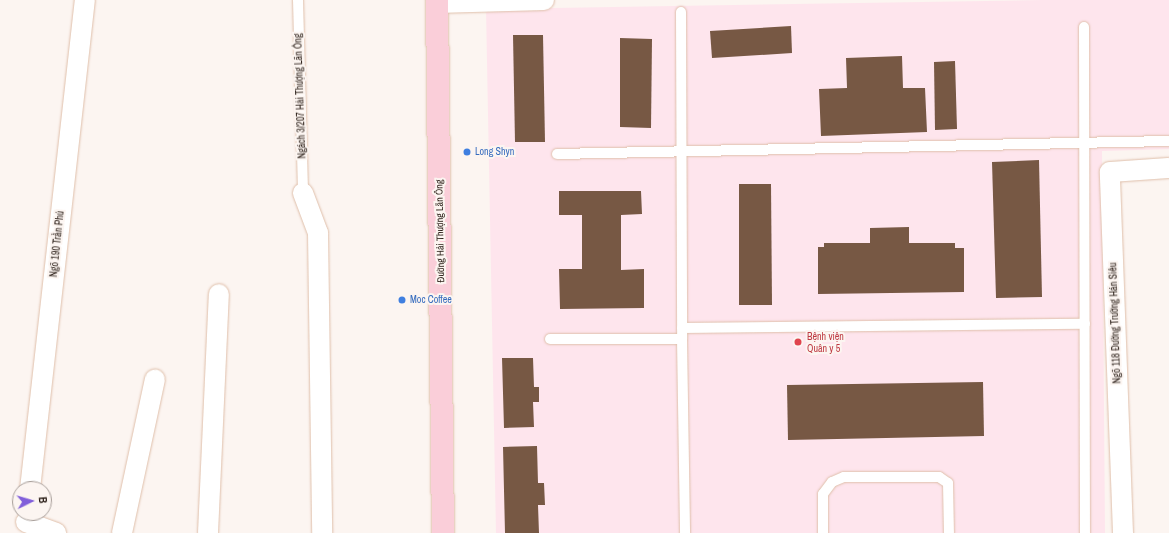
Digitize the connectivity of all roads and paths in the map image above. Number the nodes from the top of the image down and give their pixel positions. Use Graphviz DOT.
graph roads {
  1 [pos="85,0"];
  2 [pos="298,0"];
  3 [pos="544,0"];
  4 [pos="437,2"];
  5 [pos="681,12"];
  6 [pos="1084,27"];
  7 [pos="1169,141"];
  8 [pos="1084,142"];
  9 [pos="683,150"];
  10 [pos="557,154"];
  11 [pos="1169,168"];
  12 [pos="303,193"];
  13 [pos="219,294"];
  14 [pos="1085,324"];
  15 [pos="682,328"];
  16 [pos="550,339"];
  17 [pos="682,339"];
  18 [pos="155,379"];
  19 [pos="31,481"];
  20 [pos="25,523"];
  21 [pos="56,533"];
  22 [pos="122,533"];
  23 [pos="208,533"];
  24 [pos="322,533"];
  25 [pos="443,533"];
  26 [pos="685,533"];
  27 [pos="823,533"];
  28 [pos="949,533"];
  29 [pos="1085,533"];
  30 [pos="1123,533"];
  1 -- 19 [label="street, Ngõ 190 Trần Phú"];
  2 -- 12 [label="lane, Ngách 3/207 Hải Thượng Lãn Ông"];
  3 -- 4 [label="street"];
  4 -- 25 [label="street, Đường Hải Thượng Lãn Ông"];
  5 -- 9 [label="lane"];
  6 -- 8 [label="lane"];
  7 -- 8 [label="lane"];
  8 -- 9 [label="lane"];
  8 -- 14 [label="lane"];
  9 -- 10 [label="lane"];
  9 -- 15 [label="lane"];
  11 -- 30 [label="street, Ngõ 118 Đường Trường Hán Siêu"];
  12 -- 24 [label="street"];
  13 -- 23 [label="street"];
  14 -- 15 [label="lane"];
  14 -- 29 [label="lane"];
  15 -- 17 [label="lane"];
  16 -- 17 [label="lane"];
  17 -- 26 [label="lane"];
  18 -- 22 [label="street"];
  20 -- 21 [label="street"];
  27 -- 28 [label="lane"];
}
